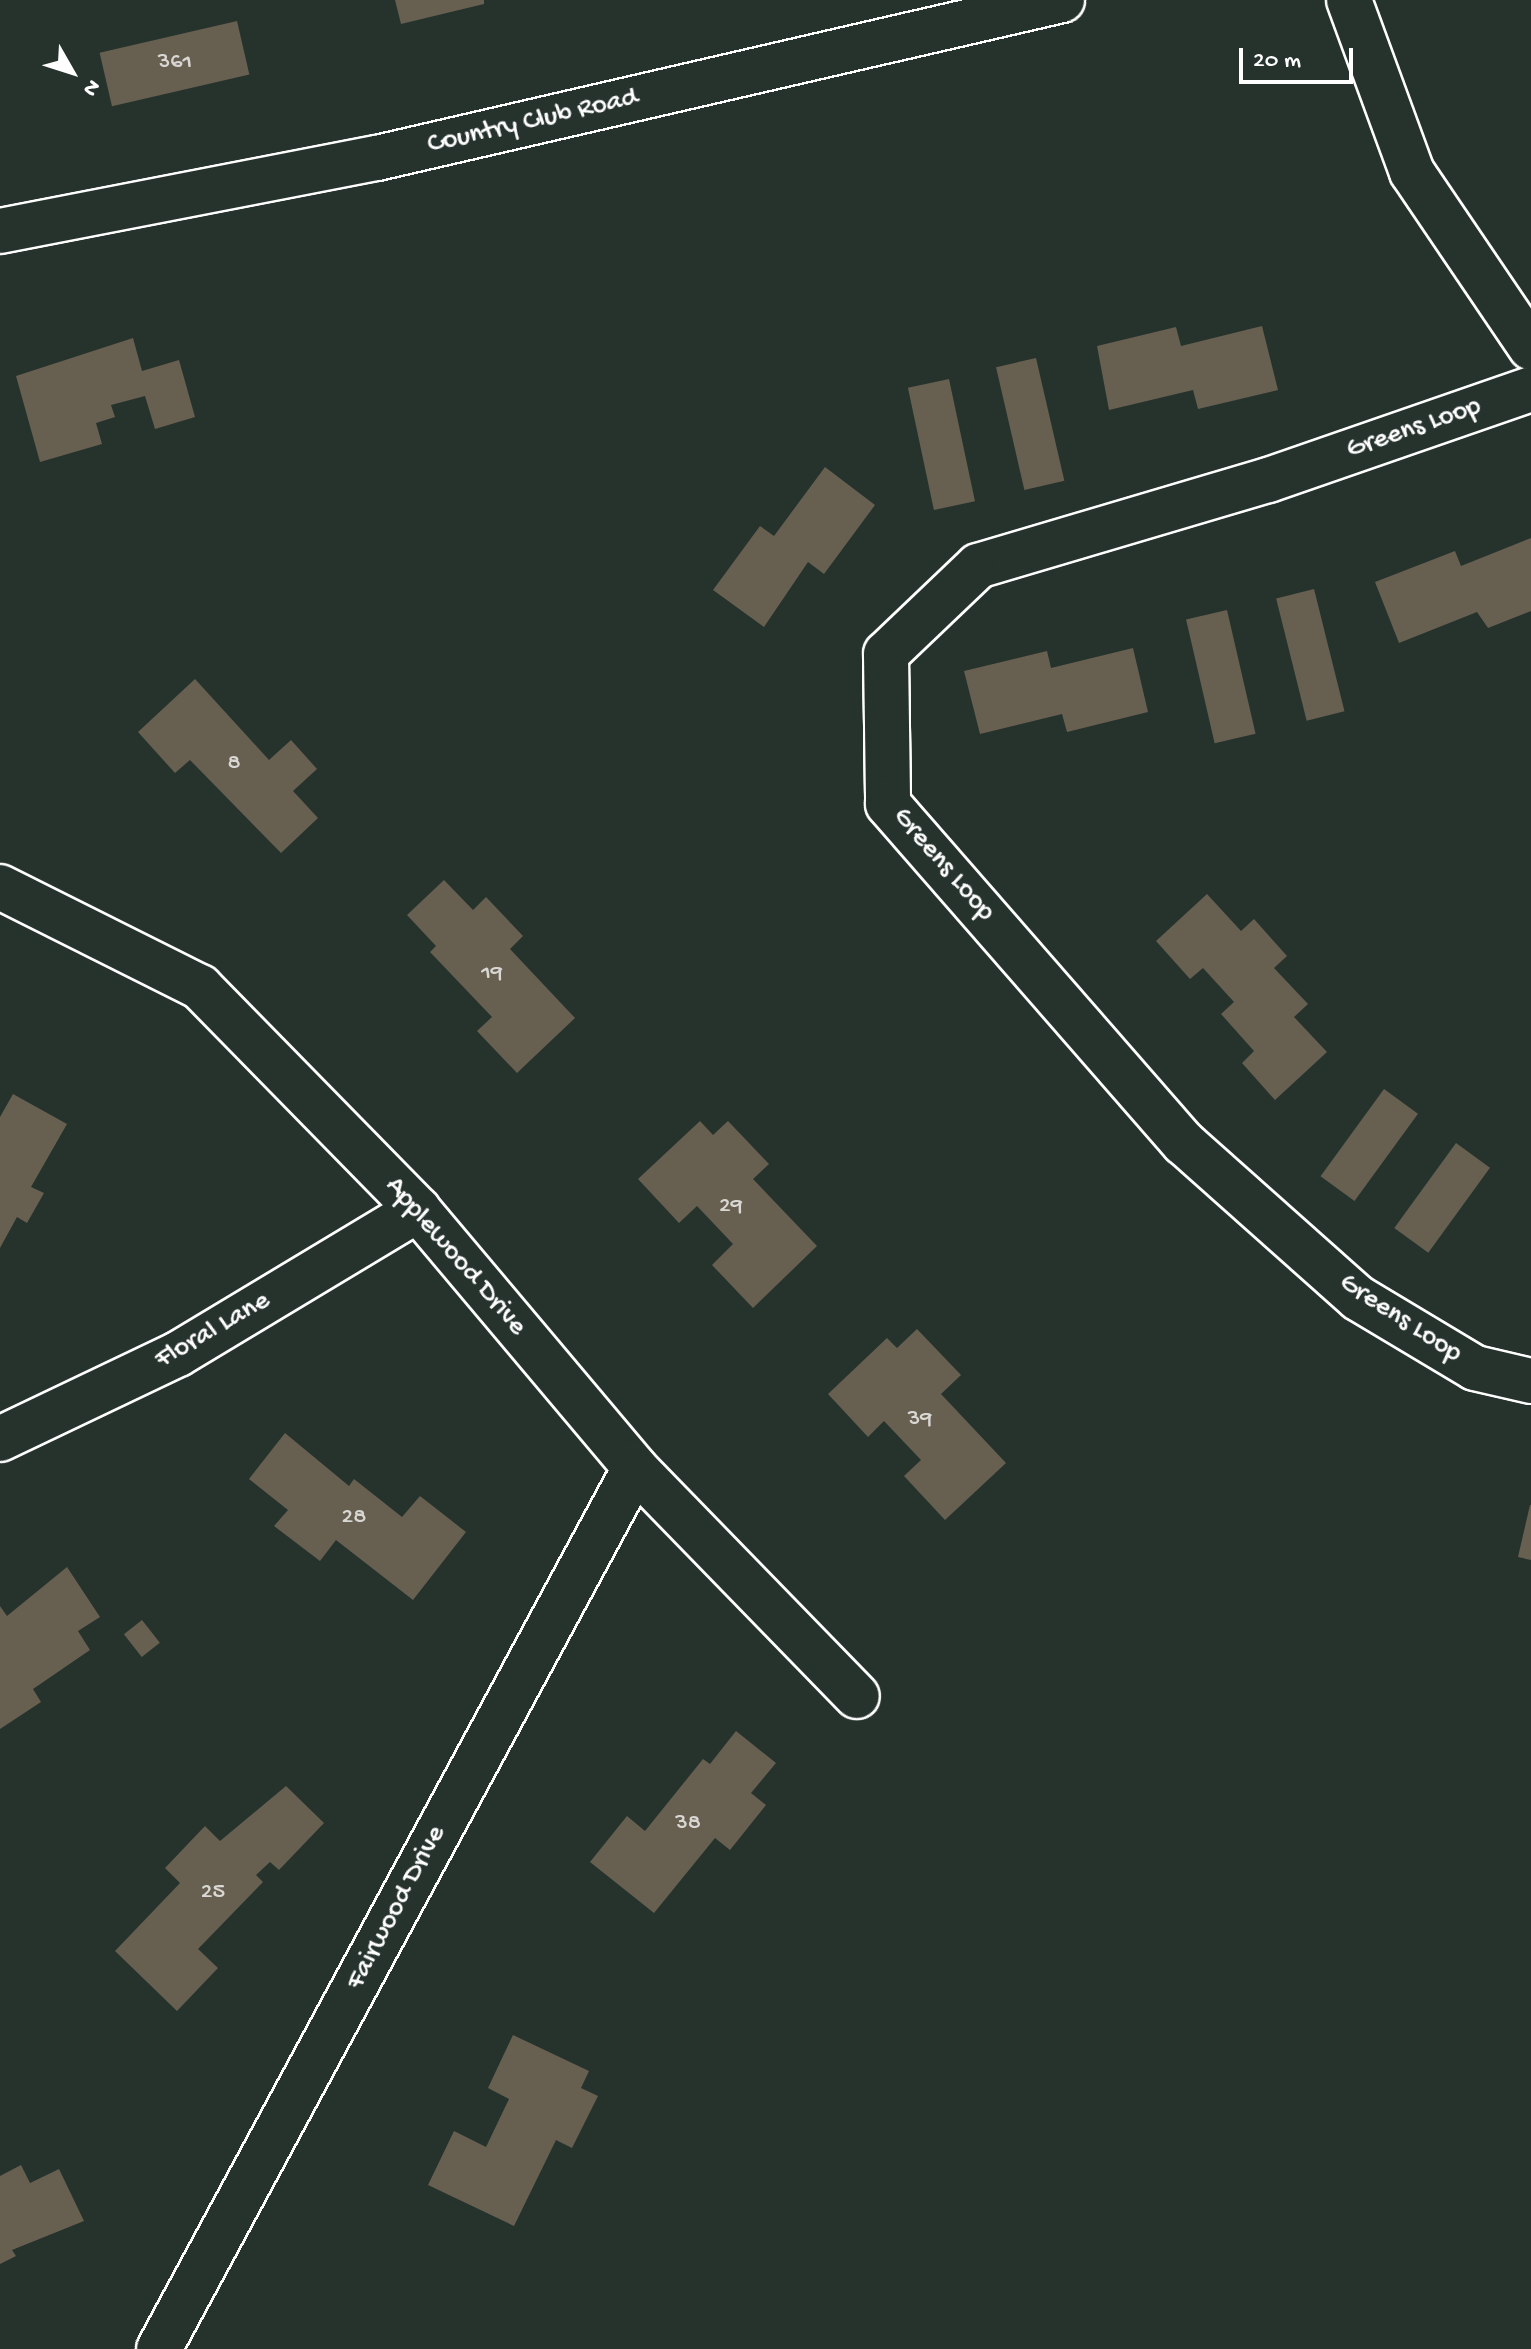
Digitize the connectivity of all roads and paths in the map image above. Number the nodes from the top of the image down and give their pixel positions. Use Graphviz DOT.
graph roads {
  1 [pos="1062,0"];
  2 [pos="1349,0"];
  3 [pos="0,231"];
  4 [pos="1531,348"];
  5 [pos="1531,389"];
  6 [pos="0,887"];
  7 [pos="418,1210"];
  8 [pos="1531,1381"];
  9 [pos="0,1439"];
  10 [pos="635,1468"];
  11 [pos="857,1696"];
  12 [pos="159,2349"];
  1 -- 3 [label="street, Country Club Road"];
  2 -- 4 [label="street"];
  5 -- 8 [label="street, Greens Loop"];
  6 -- 7 [label="street, Applewood Drive"];
  7 -- 9 [label="street, Floral Lane"];
  7 -- 10 [label="street, Applewood Drive"];
  10 -- 11 [label="street, Applewood Drive"];
  10 -- 12 [label="street, Fairwood Drive"];
}
